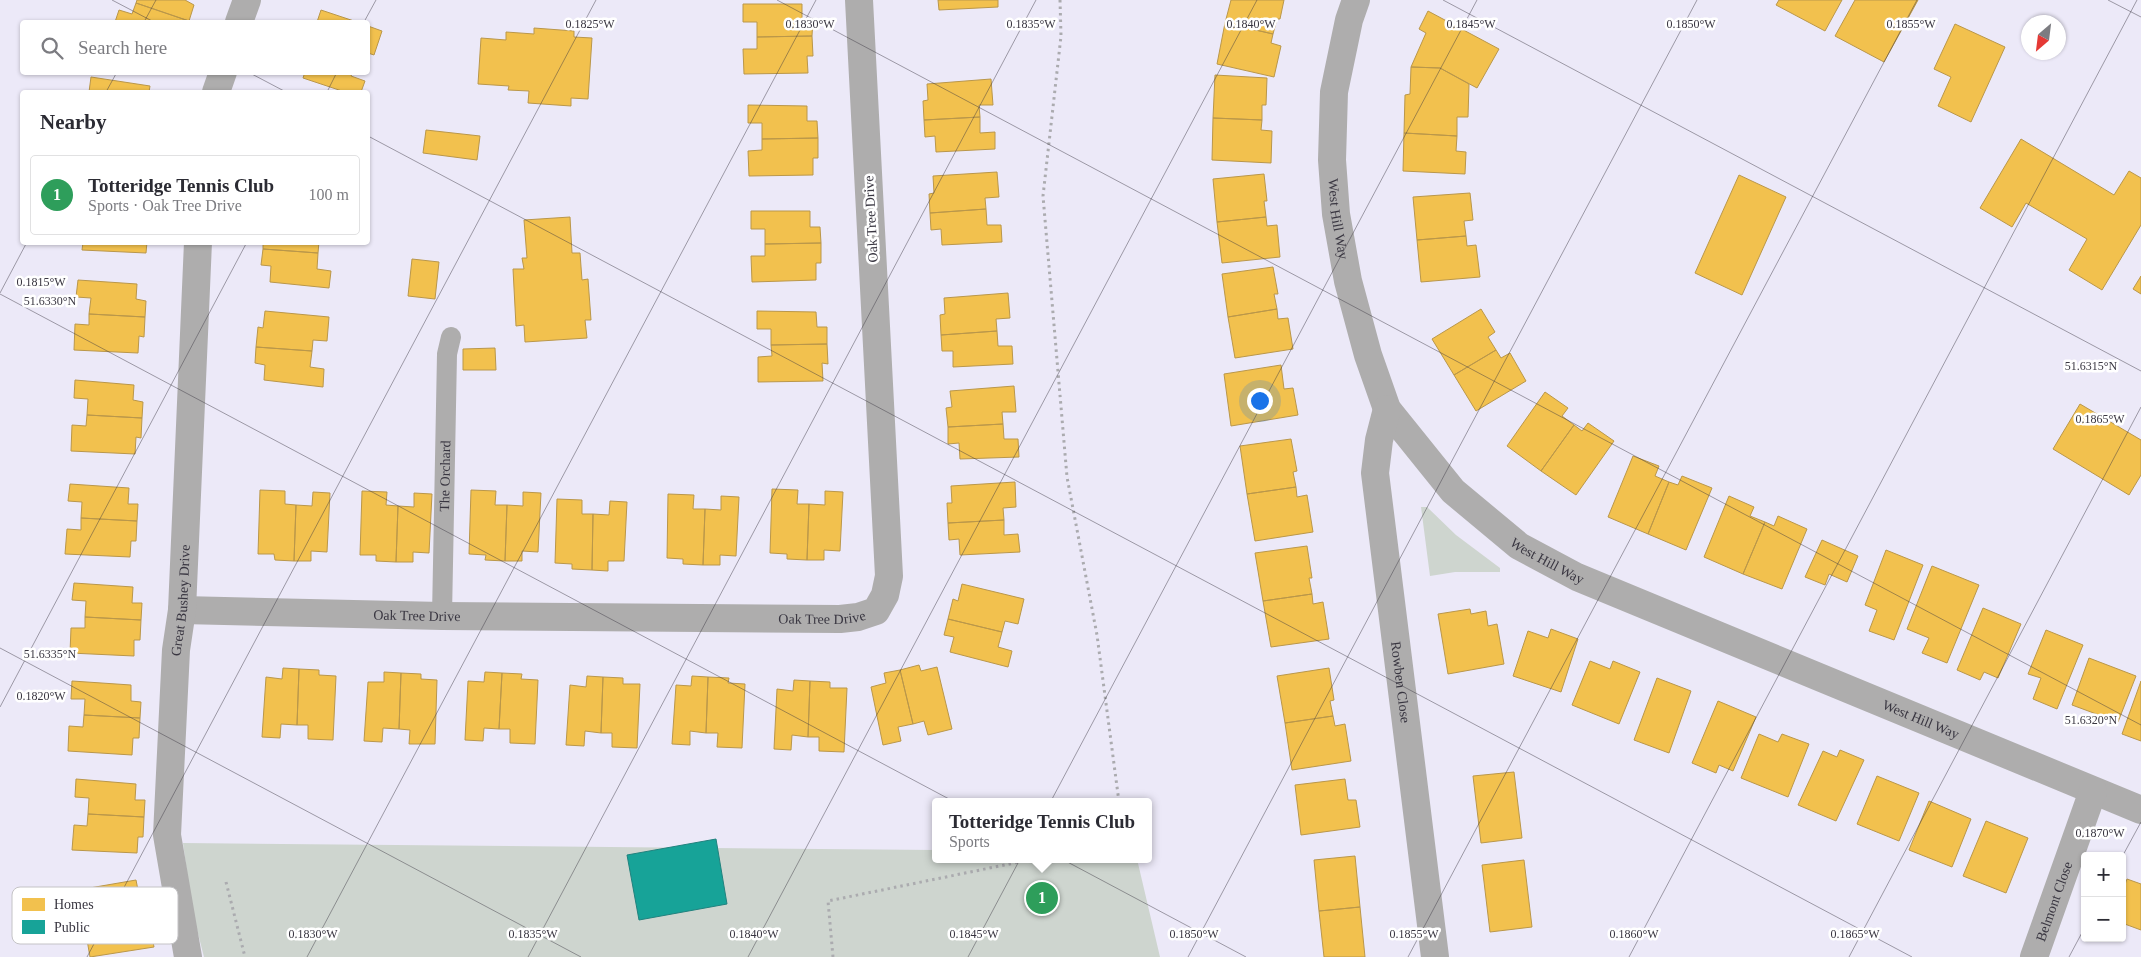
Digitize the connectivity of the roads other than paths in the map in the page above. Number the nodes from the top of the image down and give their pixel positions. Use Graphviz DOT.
graph roads {
  1 [pos="247,0"];
  2 [pos="859,0"];
  3 [pos="1356,0"];
  4 [pos="240,20"];
  5 [pos="222,75"];
  6 [pos="217,90"];
  7 [pos="198,245"];
  8 [pos="451,337"];
  9 [pos="1387,409"];
  10 [pos="182,610"];
  11 [pos="442,616"];
  12 [pos="2093,791"];
  13 [pos="2141,810"];
  14 [pos="176,887"];
  15 [pos="178,899"];
  16 [pos="188,957"];
  17 [pos="1435,957"];
  18 [pos="2034,957"];
  1 -- 4 [label="street"];
  2 -- 11 [label="street, Oak Tree Drive"];
  3 -- 9 [label="street, West Hill Way"];
  5 -- 6 [label="street"];
  7 -- 10 [label="street, Great Bushey Drive"];
  8 -- 11 [label="lane, The Orchard"];
  9 -- 12 [label="street, West Hill Way"];
  9 -- 17 [label="street, Rowben Close"];
  10 -- 11 [label="street, Oak Tree Drive"];
  10 -- 14 [label="street, Great Bushey Drive"];
  12 -- 13 [label="street, West Hill Way"];
  12 -- 18 [label="street, Belmont Close"];
  15 -- 16 [label="street, Great Bushey Drive"];
}
